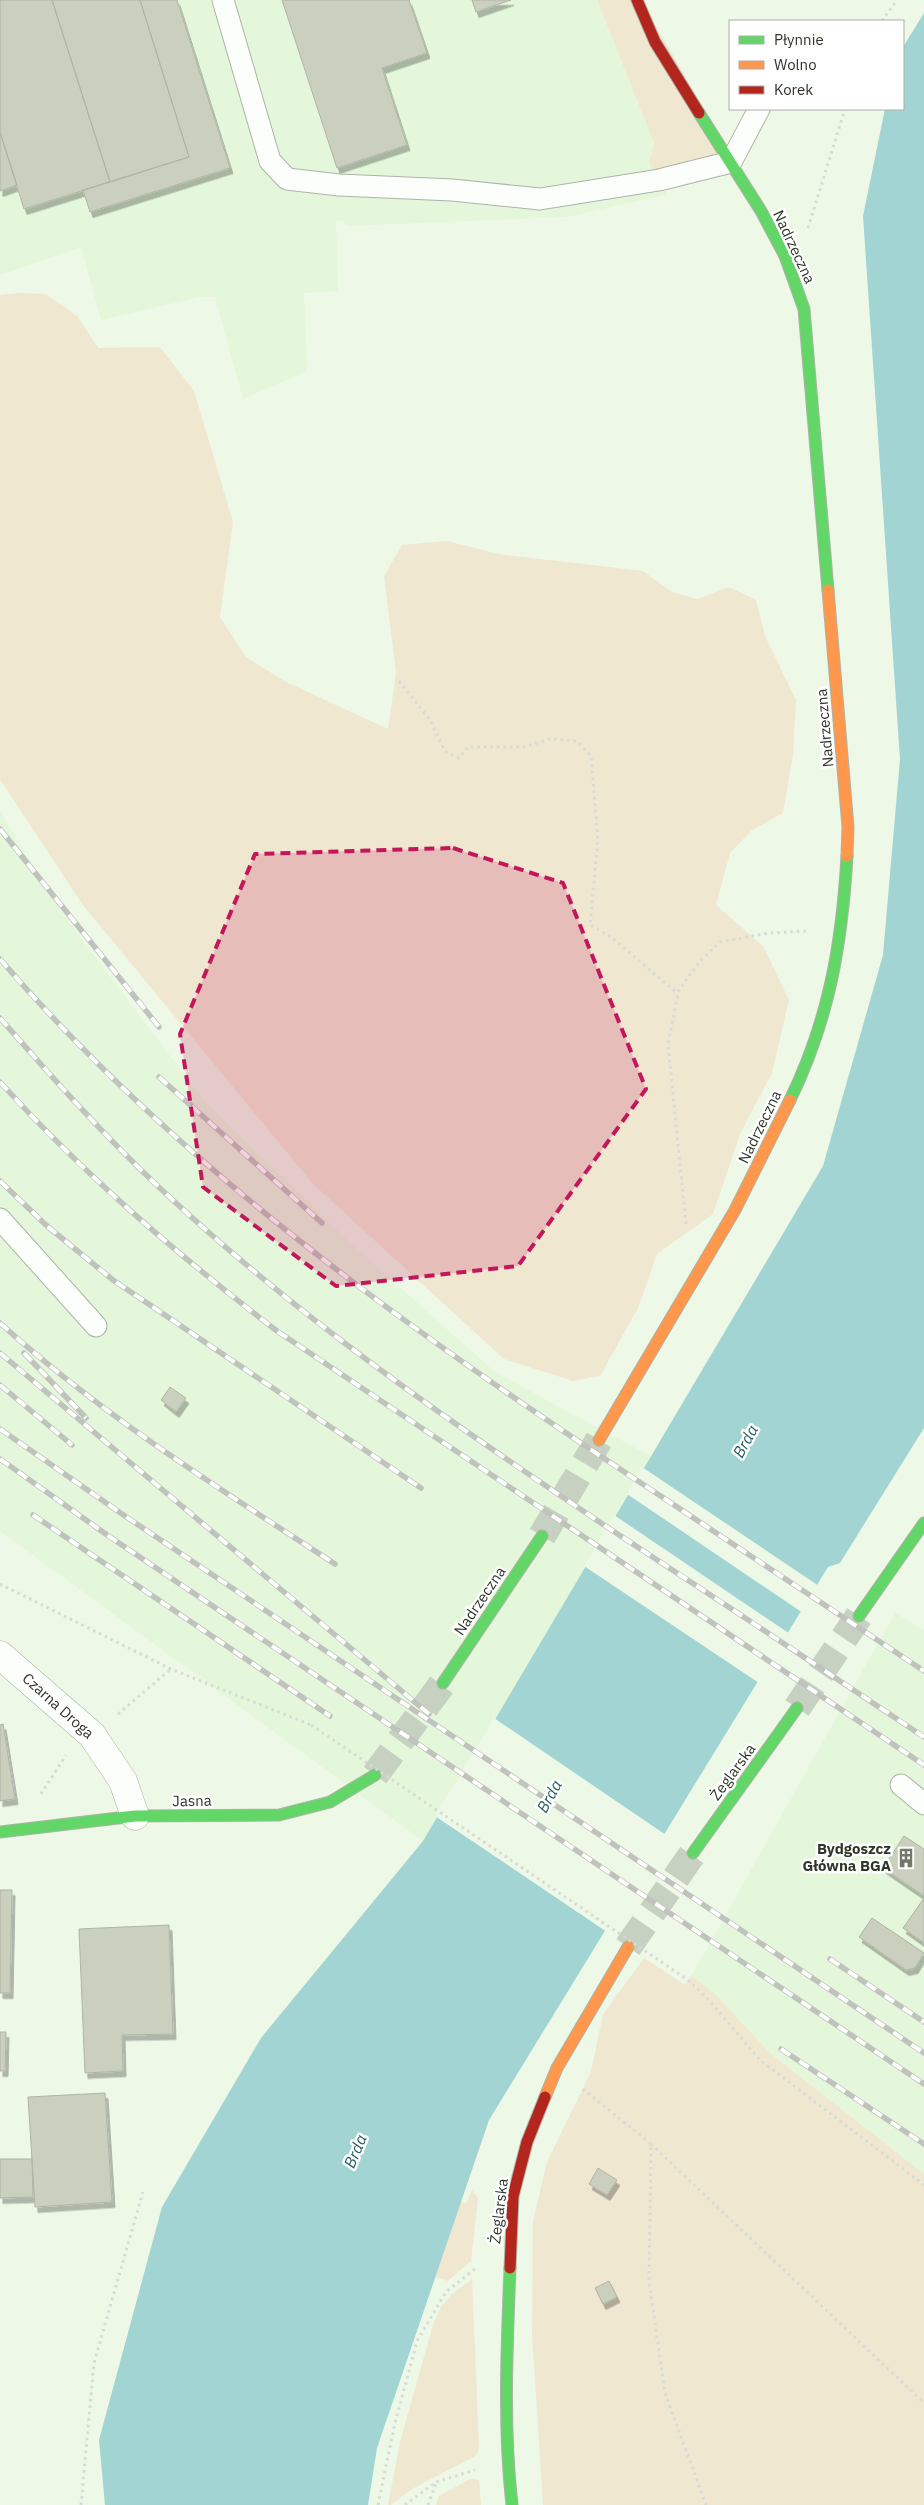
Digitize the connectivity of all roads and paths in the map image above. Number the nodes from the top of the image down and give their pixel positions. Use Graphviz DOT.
graph roads {
  1 [pos="223,0"];
  2 [pos="637,0"];
  3 [pos="897,0"];
  4 [pos="883,20"];
  5 [pos="758,110"];
  6 [pos="845,110"];
  7 [pos="731,162"];
  8 [pos="793,276"];
  9 [pos="399,681"];
  10 [pos="841,929"];
  11 [pos="678,994"];
  12 [pos="0,1219"];
  13 [pos="692,1282"];
  14 [pos="96,1326"];
  15 [pos="599,1440"];
  16 [pos="924,1522"];
  17 [pos="542,1536"];
  18 [pos="0,1584"];
  19 [pos="858,1616"];
  20 [pos="0,1655"];
  21 [pos="171,1669"];
  22 [pos="443,1683"];
  23 [pos="797,1708"];
  24 [pos="81,1742"];
  25 [pos="375,1775"];
  26 [pos="901,1785"];
  27 [pos="35,1802"];
  28 [pos="924,1804"];
  29 [pos="135,1816"];
  30 [pos="0,1832"];
  31 [pos="693,1853"];
  32 [pos="628,1947"];
  33 [pos="557,2068"];
  34 [pos="651,2144"];
  35 [pos="924,2185"];
  36 [pos="143,2192"];
  37 [pos="471,2272"];
  38 [pos="924,2404"];
  39 [pos="507,2460"];
  40 [pos="436,2482"];
  41 [pos="81,2505"];
  42 [pos="378,2505"];
  43 [pos="405,2505"];
  44 [pos="428,2505"];
  45 [pos="512,2505"];
  46 [pos="706,2505"];
  1 -- 7 [label="lane"];
  2 -- 7 [label="street, Nadrzeczna"];
  3 -- 4 [label="path"];
  5 -- 7 [label="lane"];
  6 -- 8 [label="path"];
  7 -- 8 [label="street, Nadrzeczna"];
  8 -- 10 [label="street, Nadrzeczna"];
  9 -- 11 [label="path"];
  10 -- 11 [label="path"];
  10 -- 13 [label="street, Nadrzeczna"];
  11 -- 13 [label="path"];
  12 -- 14 [label="lane"];
  13 -- 15 [label="street, Nadrzeczna"];
  16 -- 19 [label="street"];
  17 -- 22 [label="street, Nadrzeczna"];
  18 -- 21 [label="path"];
  20 -- 24 [label="street, Czarna Droga"];
  21 -- 24 [label="path"];
  21 -- 35 [label="path, bridge"];
  23 -- 31 [label="street, Żeglarska"];
  24 -- 27 [label="path"];
  24 -- 29 [label="street, Czarna Droga"];
  25 -- 29 [label="street, Jasna"];
  26 -- 28 [label="lane"];
  29 -- 30 [label="street, Jasna"];
  32 -- 33 [label="street, Żeglarska"];
  33 -- 34 [label="path"];
  33 -- 39 [label="street, Żeglarska"];
  34 -- 38 [label="path"];
  34 -- 46 [label="path"];
  36 -- 41 [label="path"];
  37 -- 42 [label="path"];
  39 -- 40 [label="path"];
  39 -- 45 [label="street, Żeglarska"];
  40 -- 43 [label="path"];
  40 -- 44 [label="path"];
}
